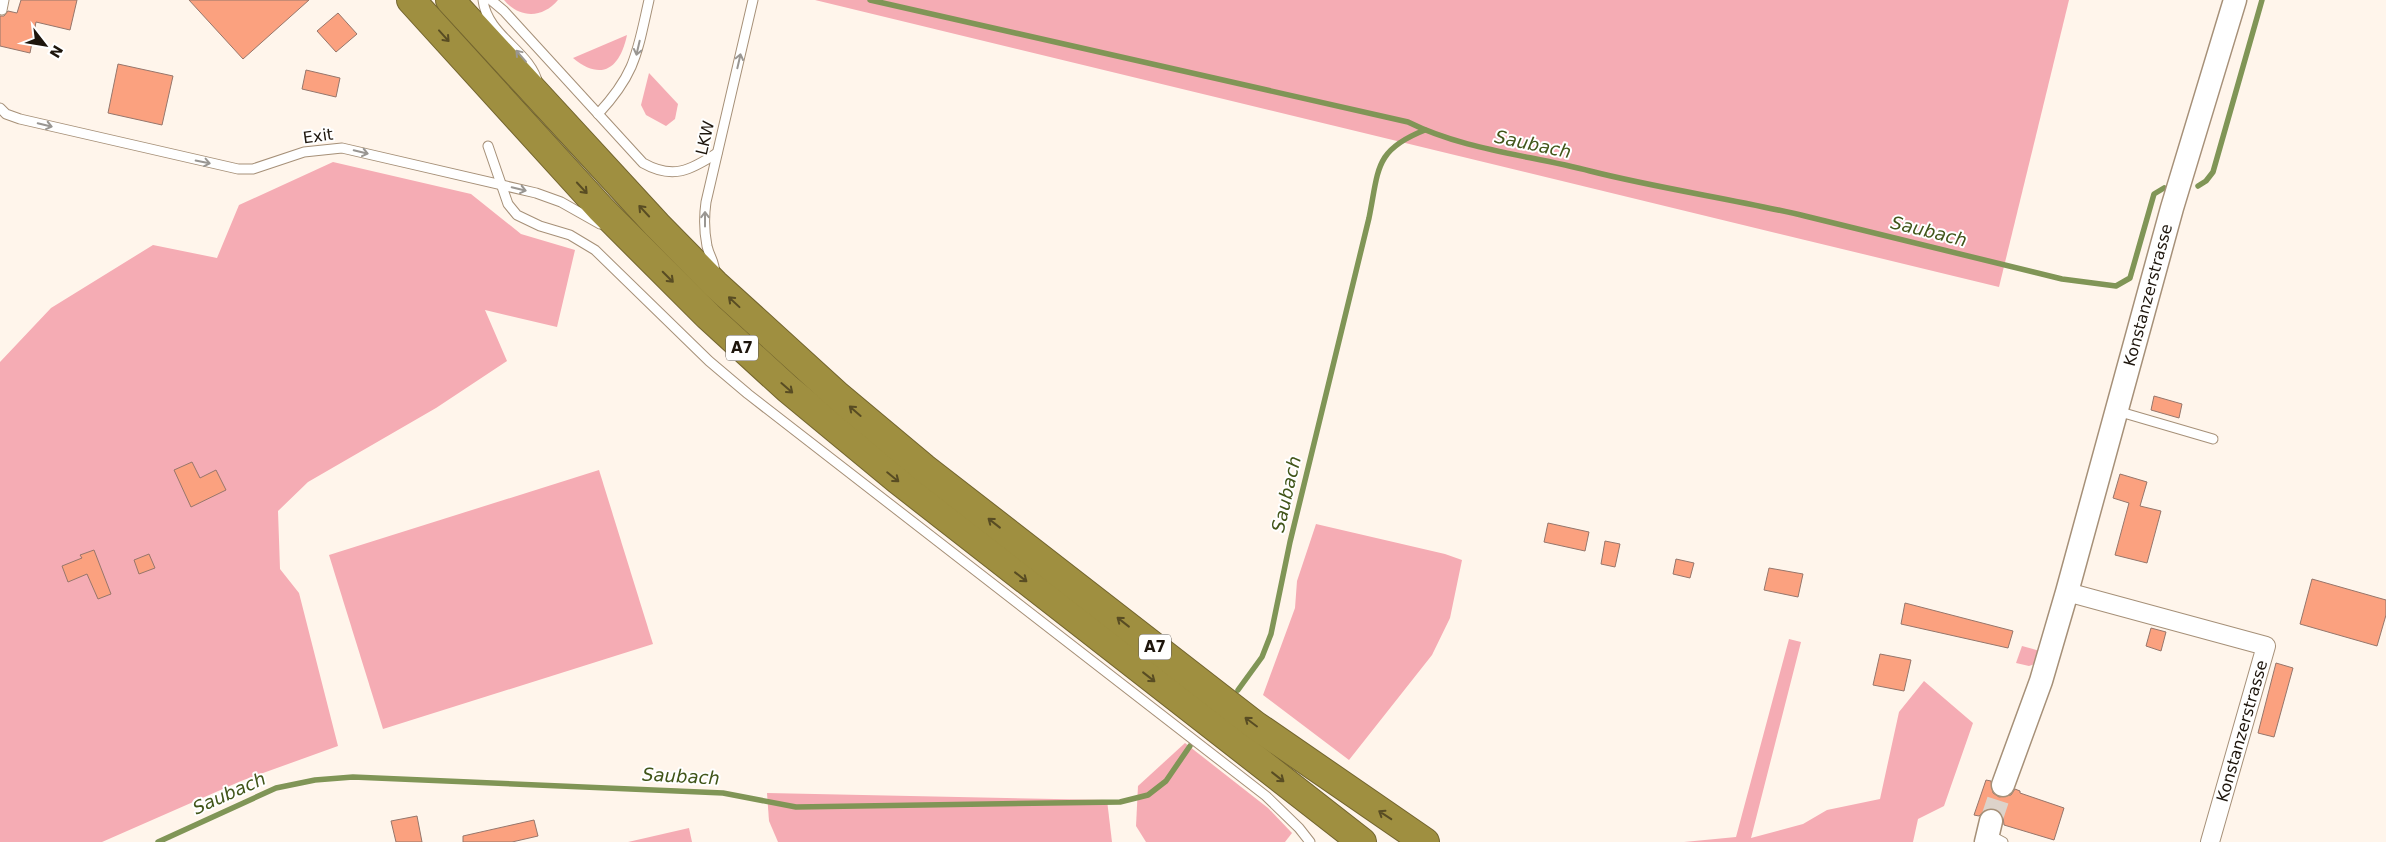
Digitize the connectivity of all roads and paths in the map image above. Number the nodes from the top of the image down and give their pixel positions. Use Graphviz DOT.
graph roads {
  1 [pos="4,0"];
  2 [pos="411,0"];
  3 [pos="483,0"];
  4 [pos="491,0"];
  5 [pos="649,0"];
  6 [pos="753,0"];
  7 [pos="2235,0"];
  8 [pos="453,1"];
  9 [pos="2,10"];
  10 [pos="540,99"];
  11 [pos="0,108"];
  12 [pos="598,114"];
  13 [pos="488,146"];
  14 [pos="717,153"];
  15 [pos="502,185"];
  16 [pos="634,243"];
  17 [pos="714,284"];
  18 [pos="2116,411"];
  19 [pos="2213,439"];
  20 [pos="2067,592"];
  21 [pos="2003,785"];
  22 [pos="1310,842"];
  23 [pos="1362,842"];
  24 [pos="1425,842"];
  25 [pos="2210,842"];
  1 -- 9 [label="lane"];
  2 -- 16 [label="highway, A7, one-way"];
  10 -- 3 [label="lane, one-way"];
  4 -- 12 [label="lane"];
  5 -- 12 [label="lane, one-way"];
  14 -- 6 [label="lane, LKW, one-way"];
  7 -- 18 [label="street, Konstanzerstrasse"];
  8 -- 10 [label="highway, A7"];
  17 -- 10 [label="highway, A7, one-way"];
  11 -- 15 [label="lane, Exit, one-way"];
  12 -- 14 [label="lane"];
  13 -- 15 [label="lane"];
  17 -- 14 [label="lane, LKW, one-way"];
  15 -- 16 [label="lane, Exit, one-way"];
  15 -- 22 [label="lane"];
  16 -- 23 [label="highway, A7, one-way"];
  24 -- 17 [label="highway, A7, one-way"];
  18 -- 19 [label="lane"];
  18 -- 20 [label="street, Konstanzerstrasse"];
  20 -- 21 [label="street, Konstanzerstrasse"];
  20 -- 25 [label="street, Konstanzerstrasse"];
}
